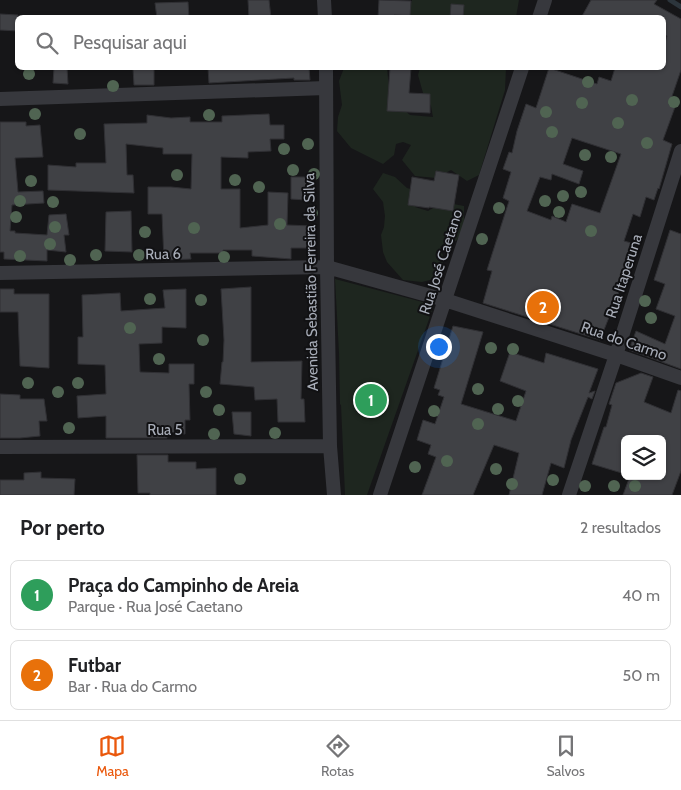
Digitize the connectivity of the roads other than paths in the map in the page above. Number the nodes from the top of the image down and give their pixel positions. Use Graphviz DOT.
graph roads {
  1 [pos="324,0"];
  2 [pos="544,0"];
  3 [pos="325,15"];
  4 [pos="540,15"];
  5 [pos="326,70"];
  6 [pos="521,70"];
  7 [pos="326,88"];
  8 [pos="0,99"];
  9 [pos="681,151"];
  10 [pos="327,267"];
  11 [pos="0,273"];
  12 [pos="445,300"];
  13 [pos="616,355"];
  14 [pos="681,378"];
  15 [pos="330,446"];
  16 [pos="0,447"];
  17 [pos="334,495"];
  18 [pos="380,495"];
  19 [pos="569,495"];
  1 -- 3 [label="street"];
  2 -- 4 [label="street"];
  5 -- 7 [label="street, Avenida Sebastião Ferreira da Silva"];
  6 -- 12 [label="street, Rua José Caetano"];
  7 -- 8 [label="street"];
  7 -- 10 [label="street, Avenida Sebastião Ferreira da Silva"];
  9 -- 13 [label="street, Rua Itaperuna"];
  10 -- 11 [label="street, Rua 6"];
  10 -- 12 [label="street, Rua do Carmo"];
  10 -- 15 [label="street, Avenida Sebastião Ferreira da Silva"];
  12 -- 13 [label="street, Rua do Carmo"];
  12 -- 18 [label="street, Rua José Caetano"];
  13 -- 14 [label="street, Rua do Carmo"];
  13 -- 19 [label="street, Rua Itaperuna"];
  15 -- 16 [label="street, Rua 5"];
  15 -- 17 [label="street, Avenida Sebastião Ferreira da Silva"];
}
